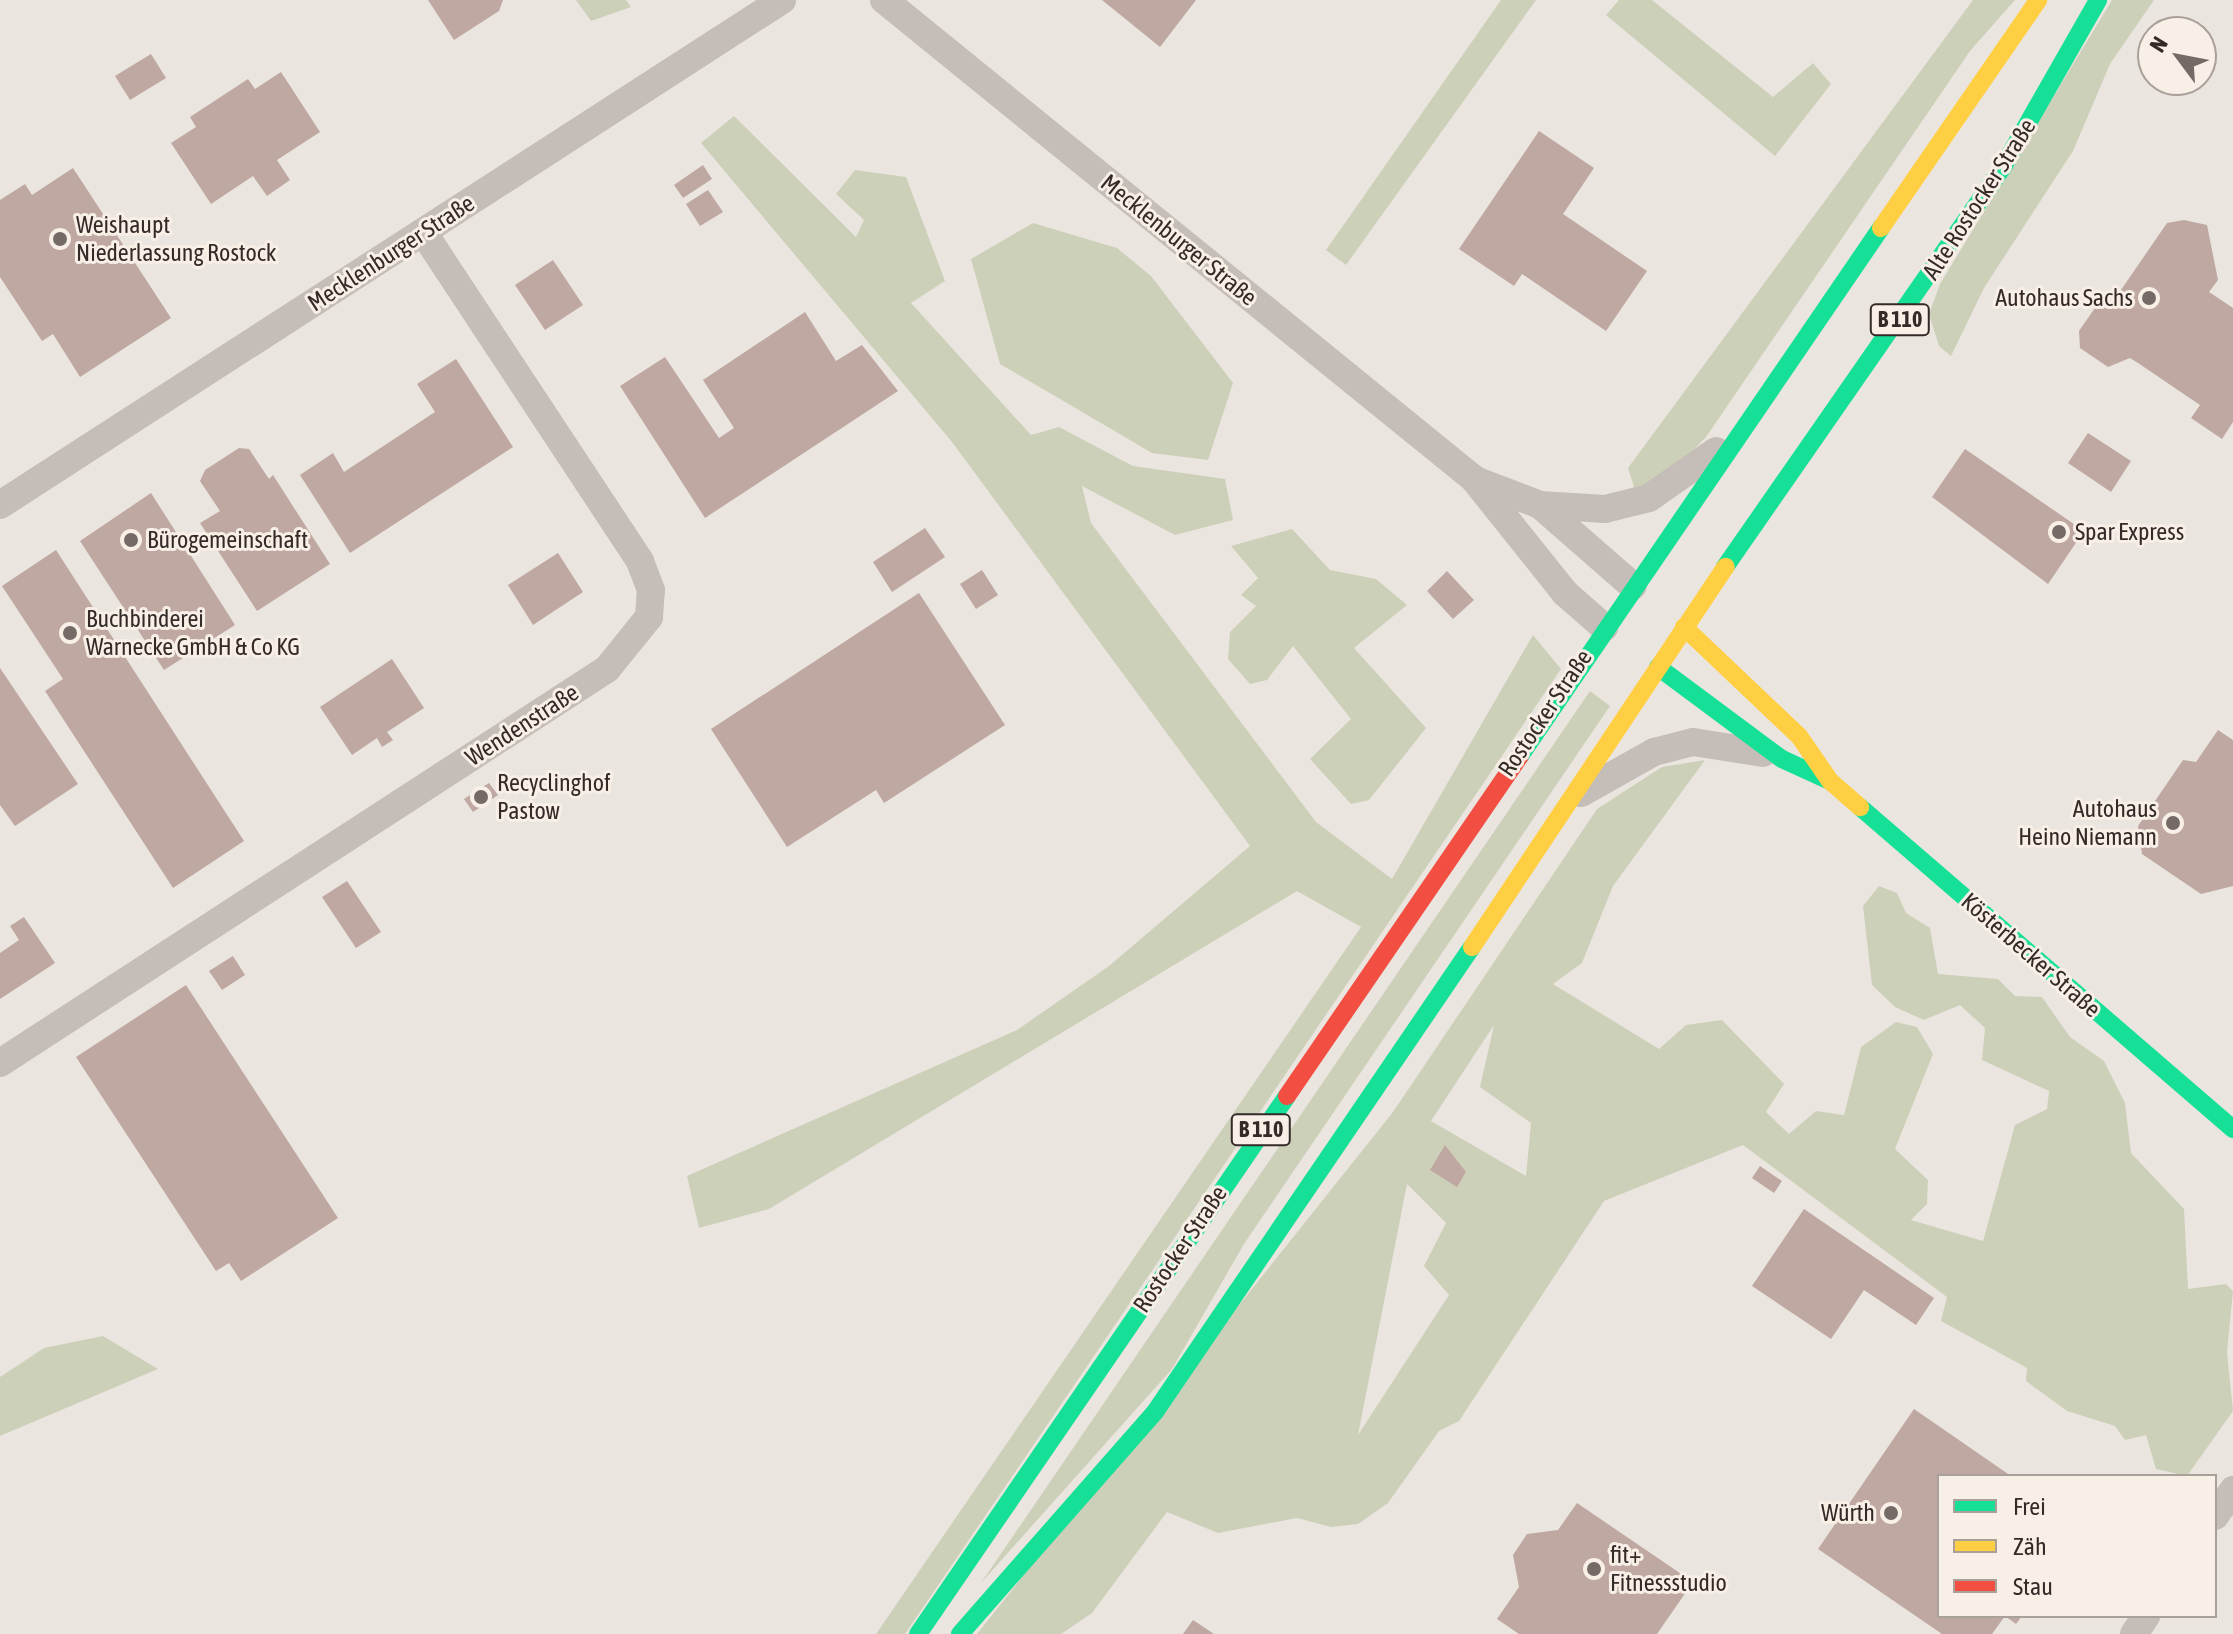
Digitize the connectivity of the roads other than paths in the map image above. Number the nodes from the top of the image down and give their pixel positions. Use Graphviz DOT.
graph roads {
  1 [pos="782,0"];
  2 [pos="884,0"];
  3 [pos="2038,0"];
  4 [pos="2098,0"];
  5 [pos="423,232"];
  6 [pos="1742,431"];
  7 [pos="1474,479"];
  8 [pos="0,505"];
  9 [pos="1540,505"];
  10 [pos="1650,600"];
  11 [pos="1684,627"];
  12 [pos="1622,640"];
  13 [pos="1658,667"];
  14 [pos="1782,759"];
  15 [pos="1830,781"];
  16 [pos="1570,799"];
  17 [pos="0,1063"];
  18 [pos="2233,1129"];
  19 [pos="2233,1490"];
  20 [pos="2217,1513"];
  21 [pos="918,1634"];
  22 [pos="960,1634"];
  1 -- 5 [label="street, Mecklenburger Straße"];
  2 -- 7 [label="street, Mecklenburger Straße"];
  3 -- 6 [label="main road, B 110"];
  4 -- 11 [label="main road, Alte Rostocker Straße / B 110"];
  5 -- 8 [label="street, Mecklenburger Straße"];
  5 -- 17 [label="street, Wendenstraße"];
  6 -- 9 [label="street"];
  6 -- 10 [label="main road, B 110"];
  7 -- 9 [label="street, Mecklenburger Straße"];
  7 -- 12 [label="street, Mecklenburger Straße"];
  9 -- 10 [label="street, Mecklenburger Straße"];
  10 -- 11 [label="main road"];
  10 -- 12 [label="main road, Rostocker Straße / B 110"];
  11 -- 13 [label="main road, B 110"];
  11 -- 15 [label="main road, Kösterbecker Straße"];
  12 -- 13 [label="main road"];
  12 -- 21 [label="main road, Rostocker Straße / B 110"];
  13 -- 14 [label="main road, Kösterbecker Straße"];
  13 -- 16 [label="main road, B 110"];
  14 -- 15 [label="main road, Kösterbecker Straße"];
  14 -- 16 [label="street, Kösterbecker Straße"];
  15 -- 18 [label="main road, Kösterbecker Straße"];
  16 -- 22 [label="main road, B 110"];
  19 -- 20 [label="street"];
}
